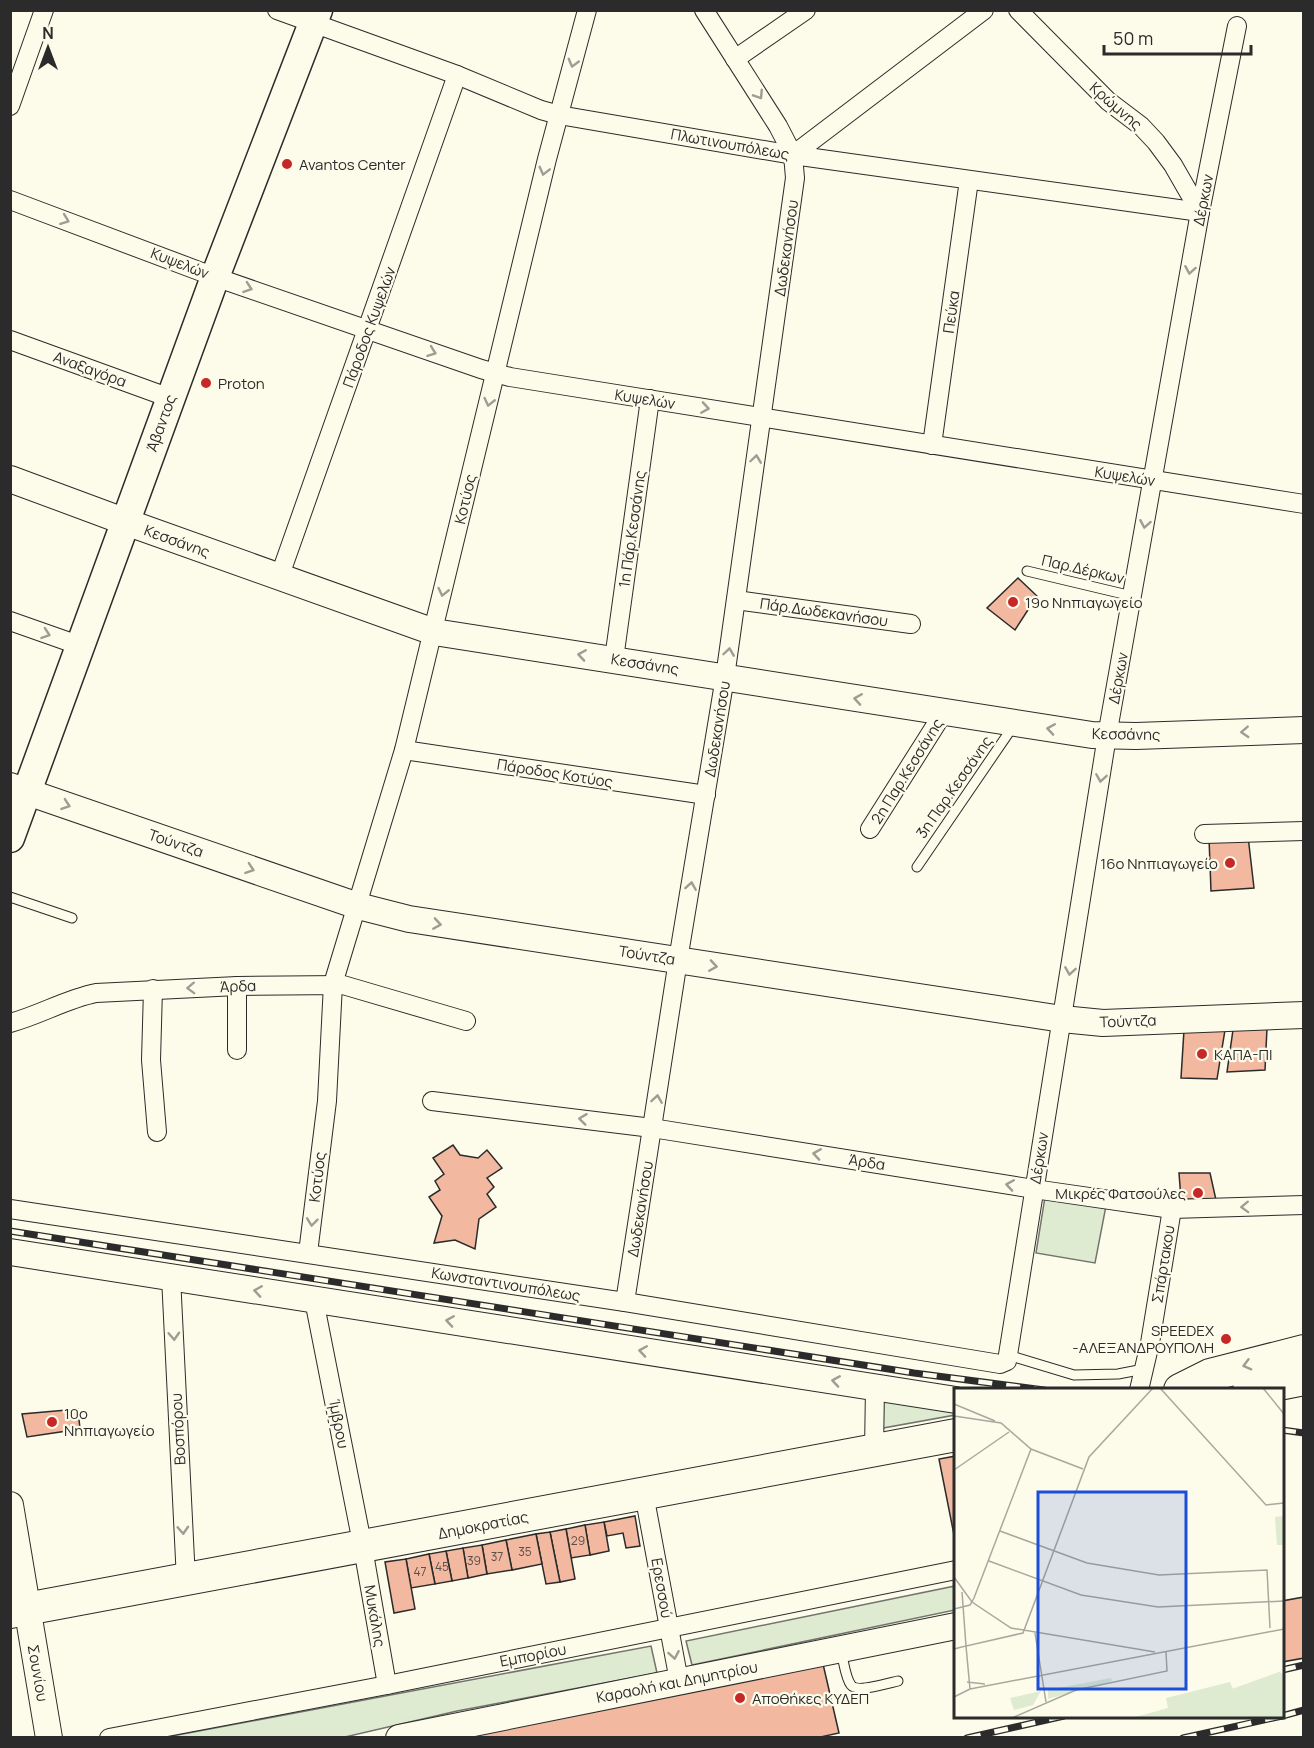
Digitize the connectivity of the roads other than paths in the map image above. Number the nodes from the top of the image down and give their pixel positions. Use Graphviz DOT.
graph roads {
  1 [pos="44,10"];
  2 [pos="277,10"];
  3 [pos="587,10"];
  4 [pos="704,10"];
  5 [pos="806,10"];
  6 [pos="984,10"];
  7 [pos="1018,10"];
  8 [pos="315,17"];
  9 [pos="1237,26"];
  10 [pos="735,59"];
  11 [pos="457,75"];
  12 [pos="10,106"];
  13 [pos="559,115"];
  14 [pos="793,155"];
  15 [pos="969,180"];
  16 [pos="10,200"];
  17 [pos="1200,212"];
  18 [pos="215,277"];
  19 [pos="368,329"];
  20 [pos="10,340"];
  21 [pos="495,373"];
  22 [pos="170,398"];
  23 [pos="650,399"];
  24 [pos="762,417"];
  25 [pos="932,445"];
  26 [pos="10,479"];
  27 [pos="1153,480"];
  28 [pos="1304,504"];
  29 [pos="126,522"];
  30 [pos="1027,571"];
  31 [pos="279,578"];
  32 [pos="1132,596"];
  33 [pos="736,600"];
  34 [pos="10,621"];
  35 [pos="911,624"];
  36 [pos="434,632"];
  37 [pos="81,646"];
  38 [pos="614,659"];
  39 [pos="725,677"];
  40 [pos="944,712"];
  41 [pos="1015,723"];
  42 [pos="1304,730"];
  43 [pos="1107,736"];
  44 [pos="404,750"];
  45 [pos="19,789"];
  46 [pos="706,795"];
  47 [pos="870,829"];
  48 [pos="1304,831"];
  49 [pos="1204,834"];
  50 [pos="10,838"];
  51 [pos="917,867"];
  52 [pos="10,897"];
  53 [pos="358,906"];
  54 [pos="72,918"];
  55 [pos="678,960"];
  56 [pos="333,984"];
  57 [pos="237,986"];
  58 [pos="153,989"];
  59 [pos="1304,1015"];
  60 [pos="1062,1019"];
  61 [pos="466,1021"];
  62 [pos="10,1023"];
  63 [pos="237,1050"];
  64 [pos="432,1101"];
  65 [pos="652,1128"];
  66 [pos="157,1132"];
  67 [pos="1034,1190"];
  68 [pos="1304,1205"];
  69 [pos="10,1209"];
  70 [pos="1172,1209"];
  71 [pos="10,1252"];
  72 [pos="308,1253"];
  73 [pos="171,1277"];
  74 [pos="314,1300"];
  75 [pos="625,1302"];
  76 [pos="1304,1351"];
  77 [pos="1004,1359"];
  78 [pos="1144,1370"];
  79 [pos="1304,1379"];
  80 [pos="875,1387"];
  81 [pos="1139,1388"];
  82 [pos="1182,1388"];
  83 [pos="1254,1388"];
  84 [pos="954,1400"];
  85 [pos="954,1436"];
  86 [pos="874,1451"];
  87 [pos="645,1494"];
  88 [pos="12,1520"];
  89 [pos="363,1548"];
  90 [pos="954,1570"];
  91 [pos="186,1580"];
  92 [pos="19,1610"];
  93 [pos="954,1626"];
  94 [pos="669,1628"];
  95 [pos="840,1650"];
  96 [pos="898,1681"];
  97 [pos="679,1682"];
  98 [pos="387,1685"];
  99 [pos="49,1737"];
  100 [pos="110,1737"];
  101 [pos="399,1737"];
  1 -- 12 [label="street"];
  2 -- 8 [label="street, Πλωτινουπόλεως"];
  3 -- 13 [label="street, Κοτύος, one-way"];
  4 -- 10 [label="street"];
  5 -- 10 [label="street"];
  6 -- 14 [label="street"];
  7 -- 17 [label="street, Κρώμνης"];
  8 -- 11 [label="street, Πλωτινουπόλεως"];
  8 -- 18 [label="main road, Άβαντος"];
  9 -- 17 [label="street, Δέρκων"];
  10 -- 14 [label="street, one-way"];
  11 -- 13 [label="street, Πλωτινουπόλεως"];
  11 -- 19 [label="street, Πάροδος Κυψελών"];
  13 -- 14 [label="street, Πλωτινουπόλεως"];
  13 -- 21 [label="street, Κοτύος, one-way"];
  14 -- 15 [label="street, Πλωτινουπόλεως"];
  14 -- 24 [label="street, Δωδεκανήσου"];
  15 -- 17 [label="street, Πλωτινουπόλεως"];
  15 -- 25 [label="street, Πεύκα"];
  16 -- 18 [label="street, Κυψελών, one-way"];
  17 -- 27 [label="street, Δέρκων, one-way"];
  18 -- 19 [label="street, Κυψελών, one-way"];
  18 -- 22 [label="main road, Άβαντος"];
  19 -- 21 [label="street, Κυψελών, one-way"];
  19 -- 31 [label="street, Πάροδος Κυψελών"];
  20 -- 22 [label="street, Αναξαγόρα"];
  21 -- 23 [label="street, Κυψελών"];
  21 -- 36 [label="street, Κοτύος, one-way"];
  22 -- 29 [label="main road, Άβαντος"];
  23 -- 24 [label="street, Κυψελών, one-way"];
  23 -- 38 [label="street, 1η Πάρ.Κεσσάνης"];
  24 -- 25 [label="street, Κυψελών"];
  33 -- 24 [label="street, Δωδεκανήσου, one-way"];
  25 -- 27 [label="street, Κυψελών"];
  26 -- 29 [label="street, Κεσσάνης"];
  27 -- 28 [label="street, Κυψελών"];
  27 -- 32 [label="street, Δέρκων, one-way"];
  29 -- 31 [label="street, Κεσσάνης"];
  29 -- 37 [label="main road, Άβαντος"];
  30 -- 32 [label="lane, Παρ.Δέρκων"];
  31 -- 36 [label="street, Κεσσάνης"];
  32 -- 43 [label="street, Δέρκων"];
  33 -- 35 [label="street, Πάρ.Δωδεκανήσου"];
  39 -- 33 [label="street, Δωδεκανήσου, one-way"];
  34 -- 37 [label="street, one-way"];
  38 -- 36 [label="street, Κεσσάνης, one-way"];
  36 -- 44 [label="street, Κοτύος"];
  37 -- 45 [label="main road, Άβαντος"];
  38 -- 39 [label="street, Κεσσάνης"];
  40 -- 39 [label="street, Κεσσάνης, one-way"];
  39 -- 46 [label="street, Δωδεκανήσου"];
  40 -- 41 [label="street, Κεσσάνης"];
  40 -- 47 [label="street, 2η Παρ.Κεσσάνης"];
  43 -- 41 [label="street, Κεσσάνης, one-way"];
  41 -- 51 [label="lane, 3η Παρ.Κεσσάνης"];
  42 -- 43 [label="street, Κεσσάνης, one-way"];
  43 -- 60 [label="street, Δέρκων, one-way"];
  44 -- 46 [label="street, Πάροδος Κοτύος"];
  44 -- 53 [label="street, Κοτύος"];
  45 -- 50 [label="main road, Άβαντος"];
  45 -- 53 [label="street, Τούντζα, one-way"];
  55 -- 46 [label="street, Δωδεκανήσου, one-way"];
  48 -- 49 [label="street"];
  52 -- 54 [label="lane"];
  53 -- 55 [label="street, Τούντζα, one-way"];
  53 -- 56 [label="street, Κοτύος"];
  55 -- 60 [label="street, Τούντζα, one-way"];
  65 -- 55 [label="street, Δωδεκανήσου, one-way"];
  56 -- 57 [label="street, Άρδα"];
  56 -- 61 [label="street, Άρδα"];
  56 -- 72 [label="street, Κοτύος, one-way"];
  57 -- 58 [label="street, Άρδα, one-way"];
  57 -- 63 [label="street"];
  58 -- 62 [label="street, Άρδα"];
  58 -- 66 [label="street"];
  59 -- 60 [label="street, Τούντζα"];
  60 -- 67 [label="street, Δέρκων"];
  65 -- 64 [label="street, Άρδα, one-way"];
  67 -- 65 [label="street, Άρδα, one-way"];
  65 -- 75 [label="street, Δωδεκανήσου"];
  67 -- 70 [label="street, Άρδα"];
  67 -- 77 [label="street, Δέρκων"];
  68 -- 70 [label="street, Άρδα, one-way"];
  69 -- 72 [label="street, Κωνσταντινουπόλεως"];
  70 -- 78 [label="street, Σπάρτακου"];
  71 -- 73 [label="street"];
  72 -- 75 [label="street, Κωνσταντινουπόλεως"];
  74 -- 73 [label="street, one-way"];
  73 -- 91 [label="street, Βοσπόρου, one-way"];
  80 -- 74 [label="street, one-way"];
  74 -- 89 [label="street, Ίμβρου"];
  75 -- 77 [label="street, Κωνσταντινουπόλεως"];
  76 -- 82 [label="highway, one-way"];
  77 -- 78 [label="lane"];
  78 -- 81 [label="street, Σπάρτακου"];
  79 -- 83 [label="highway"];
  80 -- 84 [label="street"];
  80 -- 86 [label="street"];
  85 -- 86 [label="highway, Δημοκρατίας"];
  86 -- 87 [label="highway, Δημοκρατίας"];
  87 -- 89 [label="highway, Δημοκρατίας"];
  87 -- 94 [label="street, Ερεσσού"];
  88 -- 92 [label="street, Σουνίου"];
  89 -- 91 [label="highway, Δημοκρατίας"];
  89 -- 98 [label="street, Μυκάλης"];
  90 -- 94 [label="street, Εμπορίου"];
  91 -- 92 [label="highway, Δημοκρατίας"];
  92 -- 99 [label="street, Σουνίου"];
  93 -- 95 [label="street, Καραολή και Δημητρίου"];
  94 -- 97 [label="street, Ερεσσού, one-way"];
  94 -- 98 [label="street, Εμπορίου"];
  95 -- 96 [label="lane"];
  95 -- 97 [label="street, Καραολή και Δημητρίου"];
  97 -- 101 [label="street, Καραολή και Δημητρίου"];
  98 -- 100 [label="street, Εμπορίου"];
}
